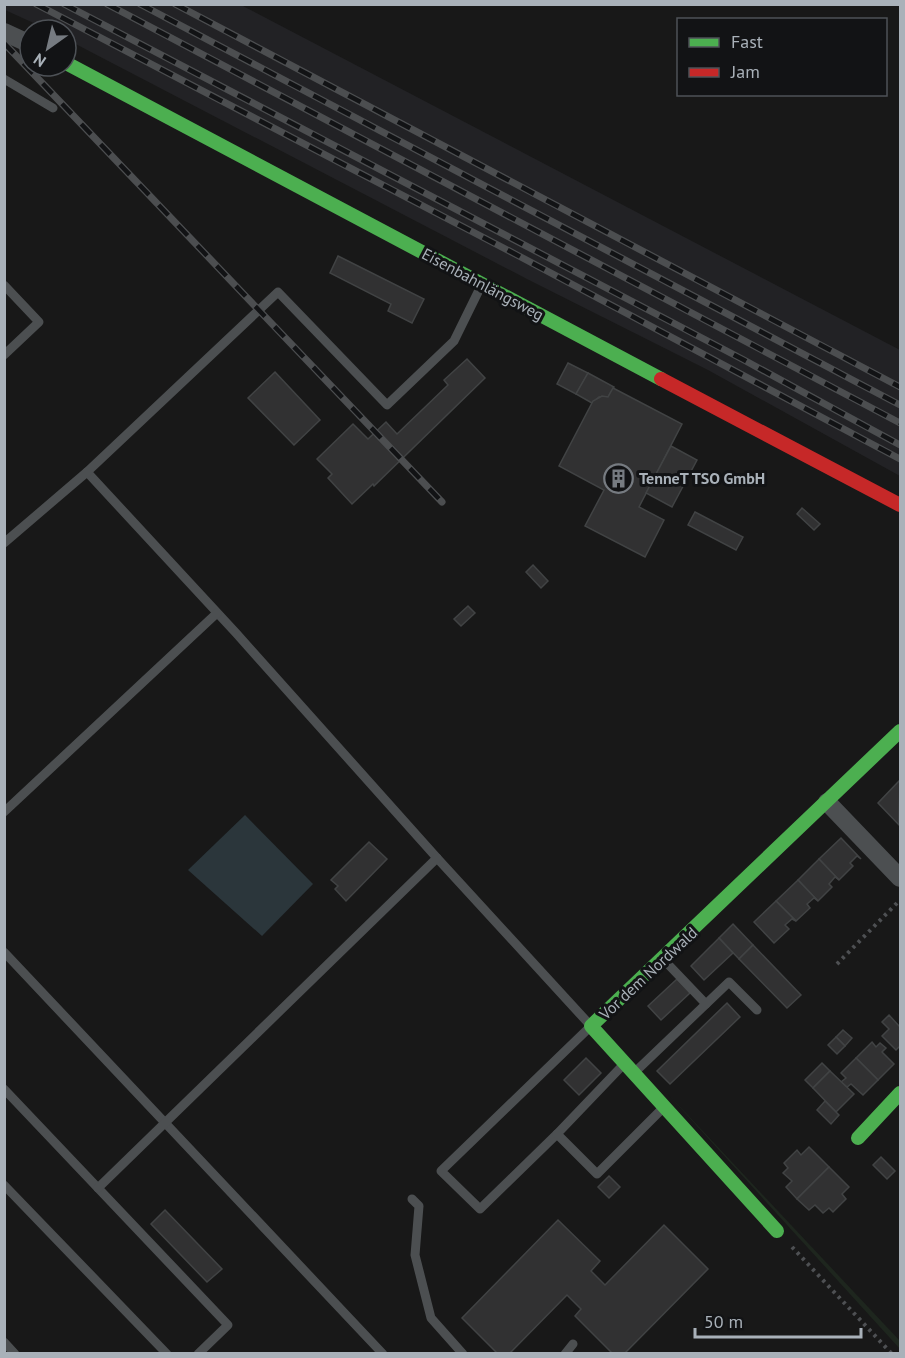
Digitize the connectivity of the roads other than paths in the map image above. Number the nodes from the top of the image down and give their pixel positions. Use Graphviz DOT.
graph roads {
  1 [pos="4,32"];
  2 [pos="18,39"];
  3 [pos="78,69"];
  4 [pos="4,79"];
  5 [pos="54,108"];
  6 [pos="482,284"];
  7 [pos="4,285"];
  8 [pos="4,355"];
  9 [pos="87,472"];
  10 [pos="900,505"];
  11 [pos="4,543"];
  12 [pos="217,613"];
  13 [pos="900,731"];
  14 [pos="827,802"];
  15 [pos="4,812"];
  16 [pos="437,858"];
  17 [pos="900,878"];
  18 [pos="4,952"];
  19 [pos="663,959"];
  20 [pos="706,1004"];
  21 [pos="757,1010"];
  22 [pos="591,1026"];
  23 [pos="629,1068"];
  24 [pos="4,1089"];
  25 [pos="900,1093"];
  26 [pos="664,1107"];
  27 [pos="165,1122"];
  28 [pos="557,1134"];
  29 [pos="858,1138"];
  30 [pos="4,1185"];
  31 [pos="98,1188"];
  32 [pos="412,1199"];
  33 [pos="777,1231"];
  34 [pos="4,1342"];
  35 [pos="573,1344"];
  36 [pos="15,1353"];
  37 [pos="167,1353"];
  38 [pos="198,1353"];
  39 [pos="383,1353"];
  40 [pos="463,1353"];
  41 [pos="565,1353"];
  1 -- 2 [label="street"];
  3 -- 6 [label="street, Eisenbahnlängsweg"];
  4 -- 5 [label="lane"];
  6 -- 9 [label="lane"];
  6 -- 10 [label="street, Eisenbahnlängsweg"];
  7 -- 8 [label="lane"];
  9 -- 11 [label="lane"];
  9 -- 12 [label="lane"];
  12 -- 15 [label="lane"];
  12 -- 16 [label="lane"];
  13 -- 14 [label="street, Vor dem Nordwald"];
  14 -- 17 [label="street"];
  14 -- 19 [label="street, Vor dem Nordwald"];
  16 -- 22 [label="lane"];
  16 -- 27 [label="lane"];
  18 -- 27 [label="lane"];
  19 -- 20 [label="lane"];
  19 -- 22 [label="street, Vor dem Nordwald"];
  20 -- 21 [label="lane"];
  20 -- 23 [label="lane"];
  22 -- 23 [label="street, Vor dem Nordwald"];
  22 -- 28 [label="lane"];
  23 -- 26 [label="street, Vor dem Nordwald"];
  23 -- 28 [label="lane"];
  24 -- 31 [label="lane"];
  25 -- 29 [label="street"];
  26 -- 28 [label="lane"];
  26 -- 33 [label="street, Vor dem Nordwald"];
  27 -- 31 [label="lane"];
  27 -- 39 [label="lane"];
  30 -- 37 [label="lane"];
  31 -- 38 [label="lane"];
  32 -- 40 [label="lane"];
  34 -- 36 [label="lane"];
  35 -- 41 [label="lane"];
}
